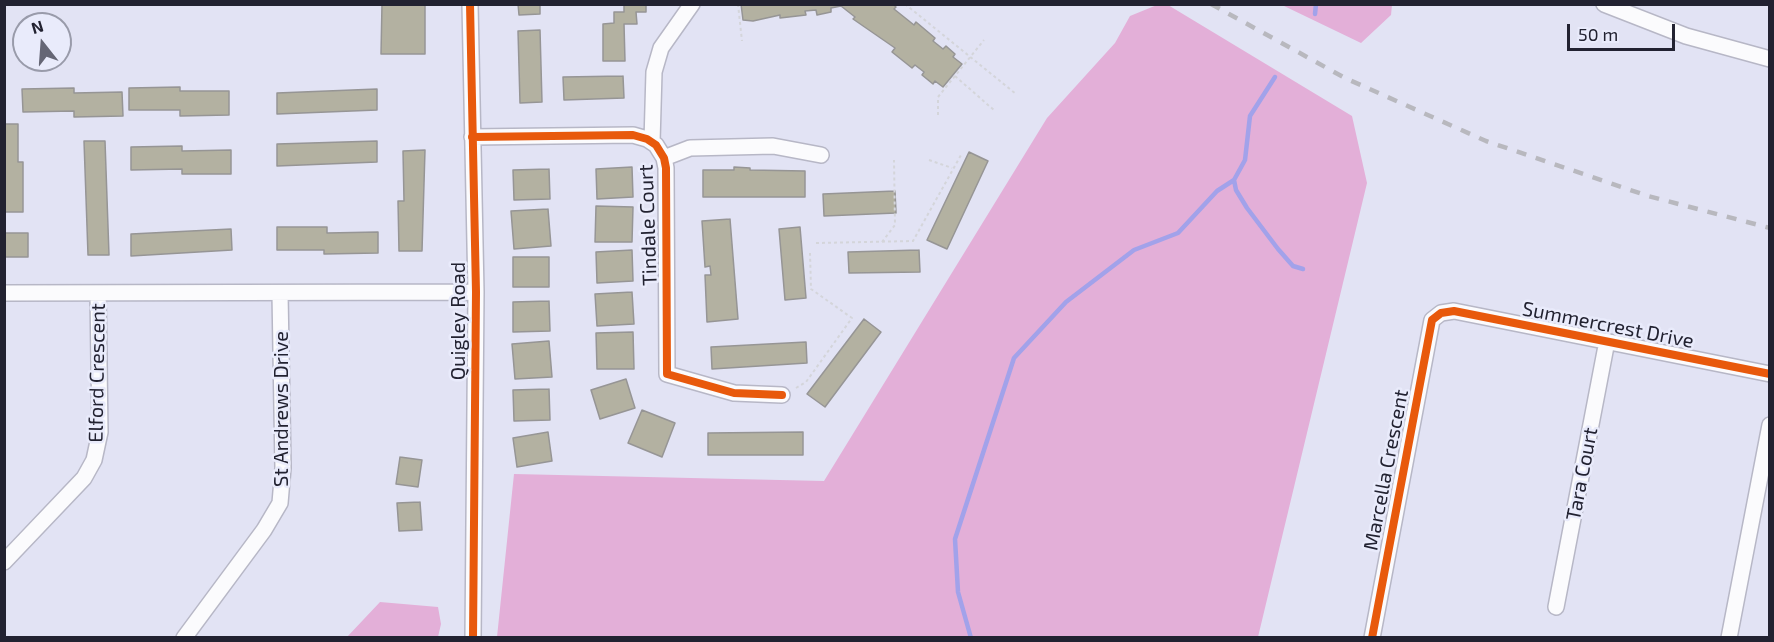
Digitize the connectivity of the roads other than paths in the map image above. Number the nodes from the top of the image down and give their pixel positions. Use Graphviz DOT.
graph roads {
  1 [pos="470,4"];
  2 [pos="692,4"];
  3 [pos="1604,4"];
  4 [pos="1770,59"];
  5 [pos="472,137"];
  6 [pos="652,142"];
  7 [pos="821,155"];
  8 [pos="664,158"];
  9 [pos="476,292"];
  10 [pos="98,293"];
  11 [pos="280,293"];
  12 [pos="4,294"];
  13 [pos="1441,313"];
  14 [pos="1607,341"];
  15 [pos="1770,374"];
  16 [pos="782,395"];
  17 [pos="1770,425"];
  18 [pos="4,562"];
  19 [pos="1556,607"];
  20 [pos="184,638"];
  21 [pos="473,638"];
  22 [pos="1372,638"];
  23 [pos="1729,638"];
  1 -- 5 [label="street, Quigley Road"];
  2 -- 6 [label="street"];
  3 -- 4 [label="street"];
  5 -- 6 [label="street, Tindale Court"];
  5 -- 9 [label="street, Quigley Road"];
  6 -- 8 [label="street, Tindale Court"];
  7 -- 8 [label="street"];
  8 -- 16 [label="street, Tindale Court"];
  9 -- 11 [label="street"];
  9 -- 21 [label="street, Quigley Road"];
  10 -- 11 [label="street"];
  10 -- 12 [label="street"];
  10 -- 18 [label="street, Elford Crescent"];
  11 -- 20 [label="street, St Andrews Drive"];
  13 -- 14 [label="street, Summercrest Drive"];
  13 -- 22 [label="street, Marcella Crescent"];
  14 -- 15 [label="street, Summercrest Drive"];
  14 -- 19 [label="street, Tara Court"];
  17 -- 23 [label="street"];
}
